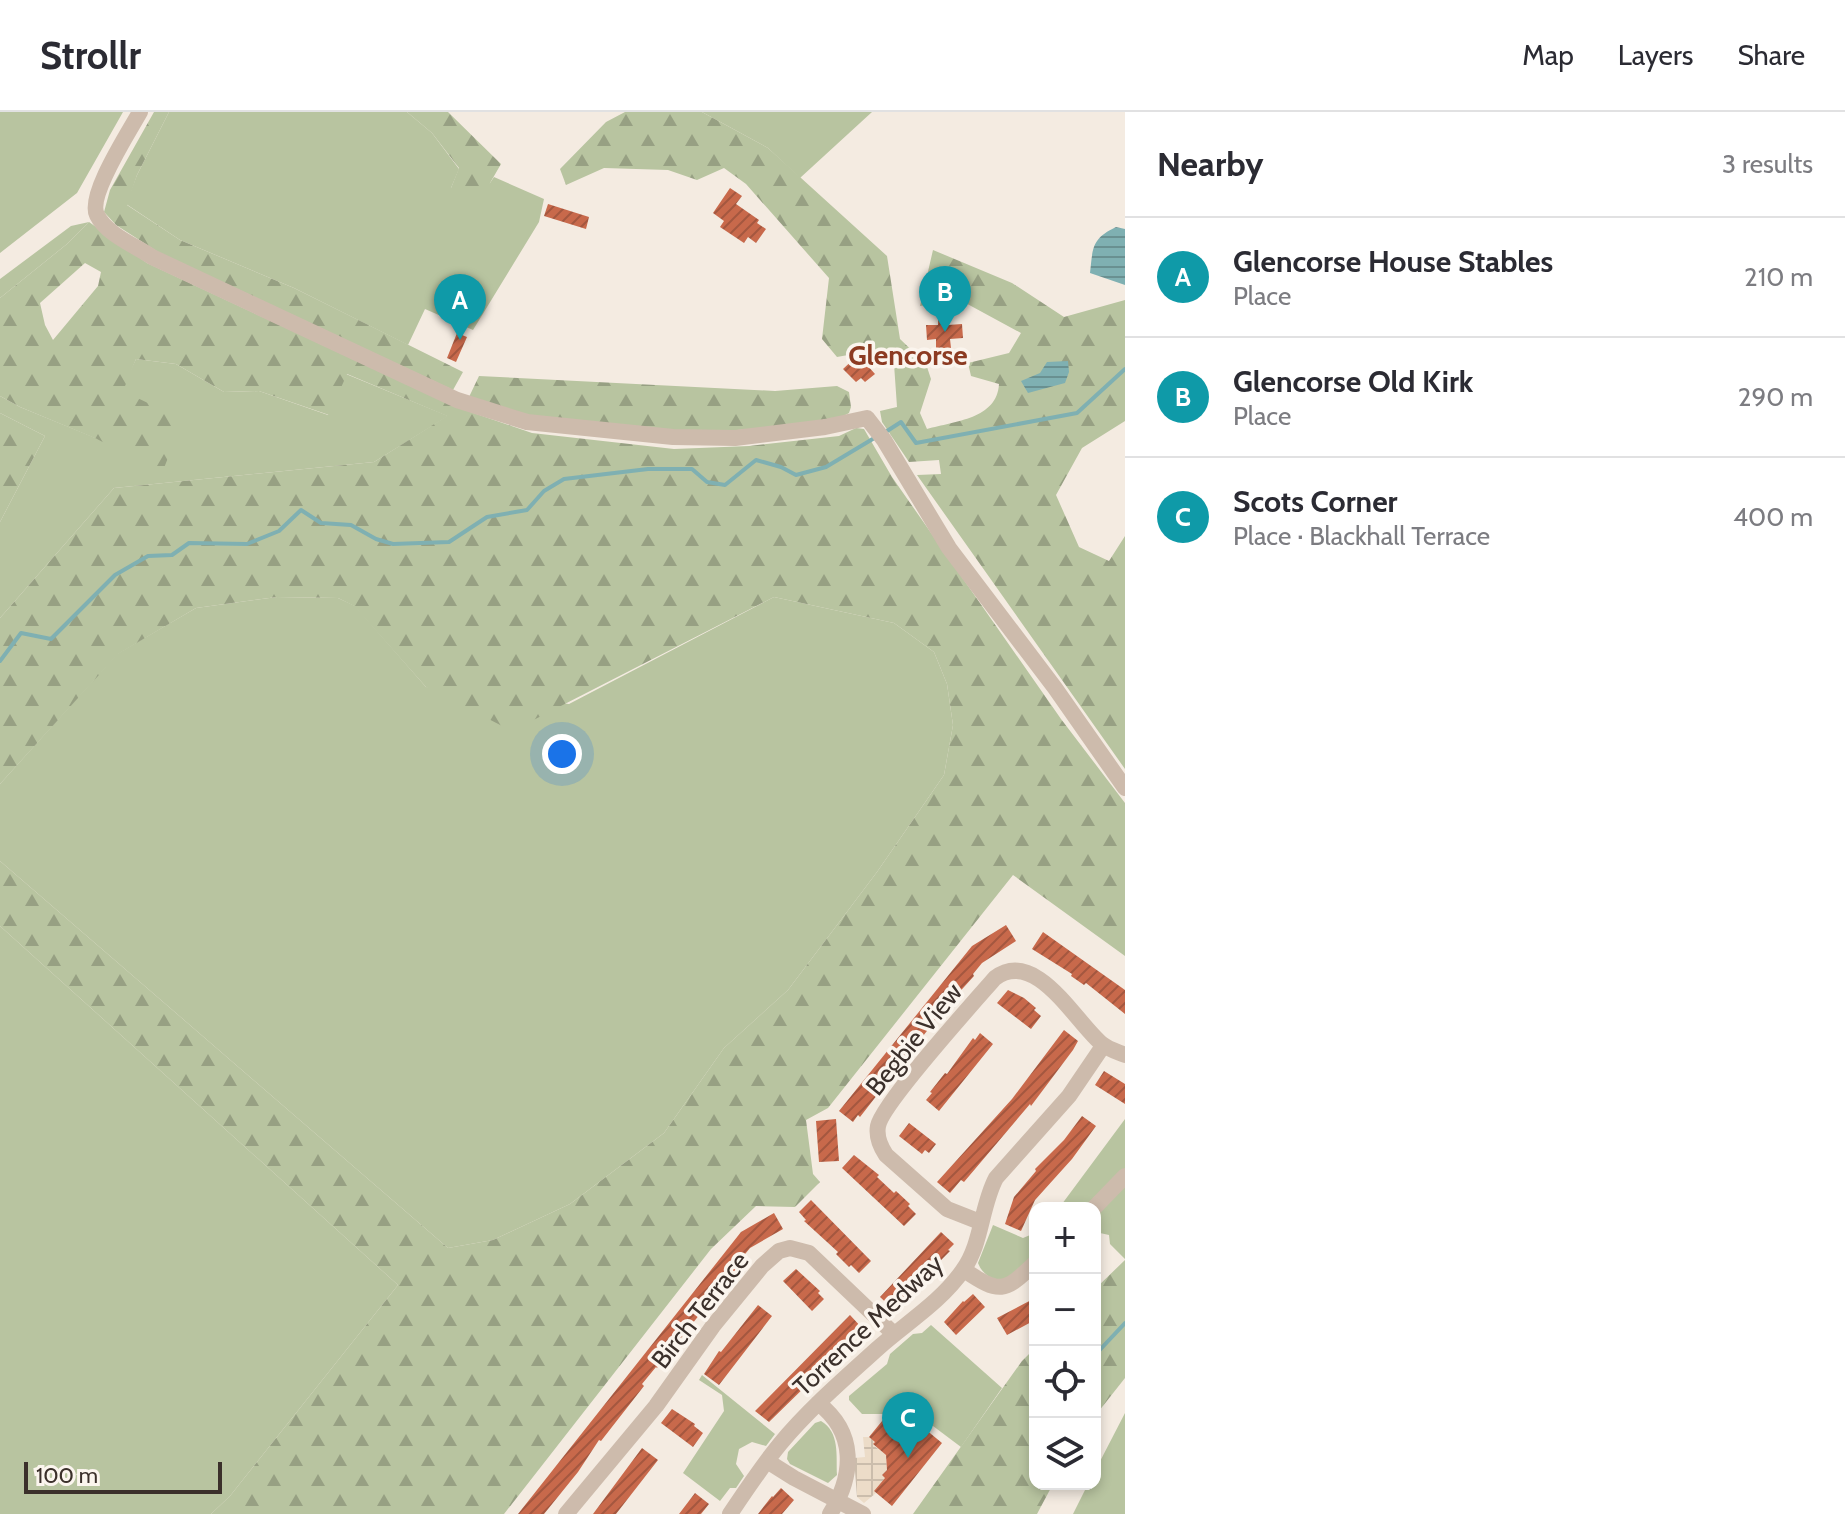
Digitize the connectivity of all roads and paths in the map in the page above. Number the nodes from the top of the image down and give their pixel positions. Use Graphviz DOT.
graph roads {
  1 [pos="140,112"];
  2 [pos="1125,788"];
  3 [pos="1103,1046"];
  4 [pos="1125,1055"];
  5 [pos="1125,1176"];
  6 [pos="1100,1202"];
  7 [pos="980,1222"];
  8 [pos="1029,1268"];
  9 [pos="964,1270"];
  10 [pos="894,1334"];
  11 [pos="818,1403"];
  12 [pos="767,1461"];
  13 [pos="834,1507"];
  14 [pos="566,1514"];
  15 [pos="730,1514"];
  16 [pos="863,1514"];
  1 -- 2 [label="street"];
  3 -- 4 [label="street"];
  3 -- 7 [label="street, Torrence Medway"];
  3 -- 7 [label="street, Begbie View"];
  5 -- 6 [label="street"];
  7 -- 9 [label="street, Torrence Medway"];
  8 -- 9 [label="street"];
  9 -- 10 [label="street, Torrence Medway"];
  10 -- 11 [label="street, Torrence Medway"];
  10 -- 14 [label="street, Birch Terrace"];
  11 -- 12 [label="street, Torrence Medway"];
  11 -- 13 [label="street"];
  12 -- 13 [label="street"];
  12 -- 15 [label="street, Torrence Medway"];
  13 -- 16 [label="street"];
}
